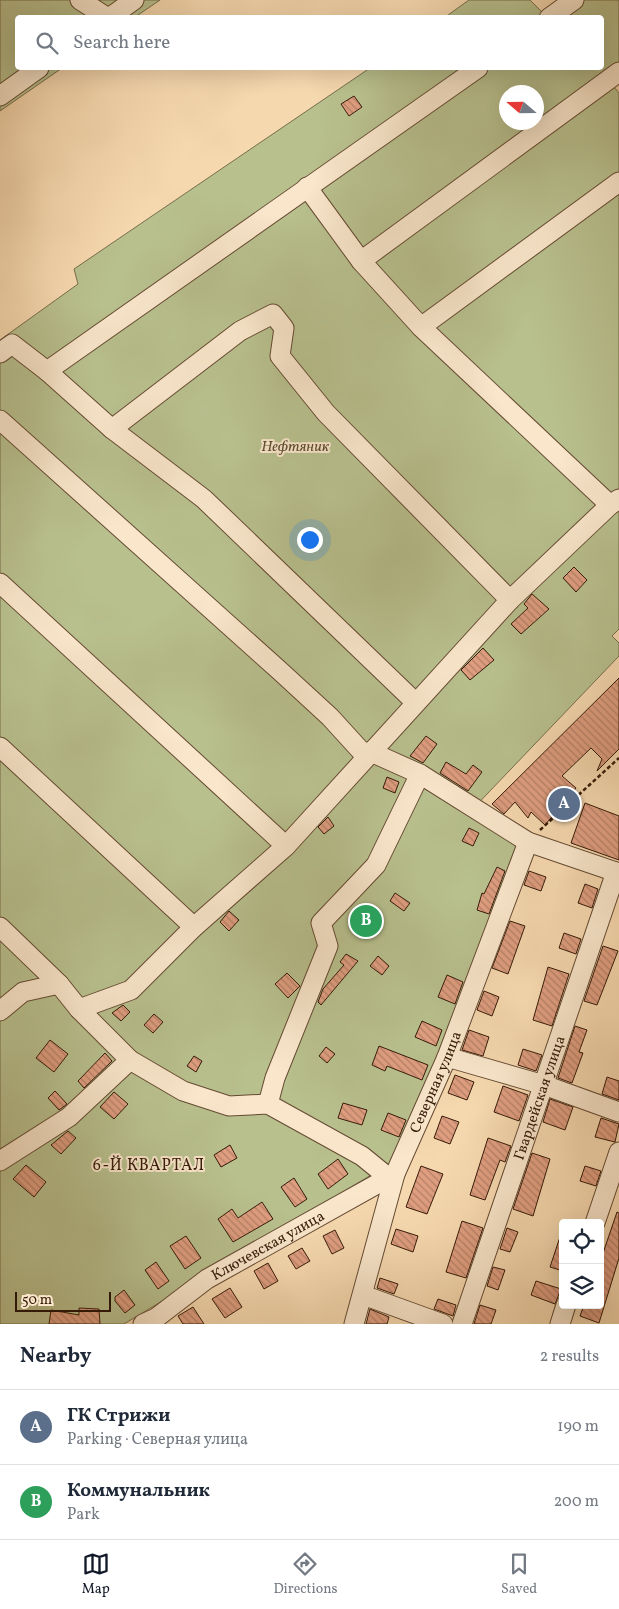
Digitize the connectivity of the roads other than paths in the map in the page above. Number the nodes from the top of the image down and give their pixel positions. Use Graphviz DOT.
graph roads {
  1 [pos="80,0"];
  2 [pos="134,0"];
  3 [pos="104,15"];
  4 [pos="113,15"];
  5 [pos="36,70"];
  6 [pos="475,70"];
  7 [pos="613,74"];
  8 [pos="0,96"];
  9 [pos="619,182"];
  10 [pos="307,188"];
  11 [pos="361,261"];
  12 [pos="421,327"];
  13 [pos="0,353"];
  14 [pos="47,372"];
  15 [pos="0,420"];
  16 [pos="112,428"];
  17 [pos="614,502"];
  18 [pos="0,583"];
  19 [pos="510,600"];
  20 [pos="415,702"];
  21 [pos="0,747"];
  22 [pos="373,753"];
  23 [pos="420,774"];
  24 [pos="528,842"];
  25 [pos="286,846"];
  26 [pos="618,873"];
  27 [pos="0,927"];
  28 [pos="194,927"];
  29 [pos="59,984"];
  30 [pos="79,1009"];
  31 [pos="0,1011"];
  32 [pos="447,1058"];
  33 [pos="130,1060"];
  34 [pos="544,1085"];
  35 [pos="268,1104"];
  36 [pos="619,1112"];
  37 [pos="619,1152"];
  38 [pos="0,1161"];
  39 [pos="392,1176"];
  40 [pos="595,1219"];
  41 [pos="363,1295"];
  42 [pos="565,1309"];
  43 [pos="143,1324"];
  44 [pos="354,1324"];
  45 [pos="443,1324"];
  46 [pos="462,1324"];
  47 [pos="560,1324"];
  1 -- 3 [label="street"];
  2 -- 4 [label="street"];
  5 -- 8 [label="street"];
  6 -- 10 [label="street"];
  7 -- 11 [label="street"];
  9 -- 12 [label="street"];
  10 -- 11 [label="street"];
  10 -- 14 [label="street"];
  11 -- 12 [label="street"];
  12 -- 17 [label="street"];
  13 -- 14 [label="street"];
  14 -- 16 [label="street"];
  15 -- 22 [label="street"];
  16 -- 19 [label="street"];
  16 -- 20 [label="street"];
  17 -- 19 [label="street"];
  18 -- 25 [label="street"];
  19 -- 20 [label="street"];
  20 -- 22 [label="street"];
  21 -- 28 [label="street"];
  22 -- 23 [label="street"];
  22 -- 25 [label="street"];
  23 -- 24 [label="street"];
  23 -- 35 [label="street"];
  24 -- 26 [label="street"];
  24 -- 32 [label="street, Северная улица"];
  25 -- 28 [label="street"];
  26 -- 34 [label="street, Гвардейская улица"];
  27 -- 29 [label="street"];
  28 -- 30 [label="street"];
  29 -- 30 [label="street"];
  29 -- 31 [label="street"];
  30 -- 33 [label="street"];
  32 -- 34 [label="street"];
  32 -- 39 [label="street, Северная улица"];
  33 -- 35 [label="street"];
  33 -- 38 [label="street"];
  34 -- 36 [label="street"];
  34 -- 46 [label="street, Гвардейская улица"];
  35 -- 39 [label="street"];
  37 -- 40 [label="street"];
  39 -- 41 [label="street, Северная улица"];
  39 -- 43 [label="street, Ключевская улица"];
  41 -- 44 [label="street, Северная улица"];
  41 -- 45 [label="street"];
  42 -- 47 [label="street"];
}
